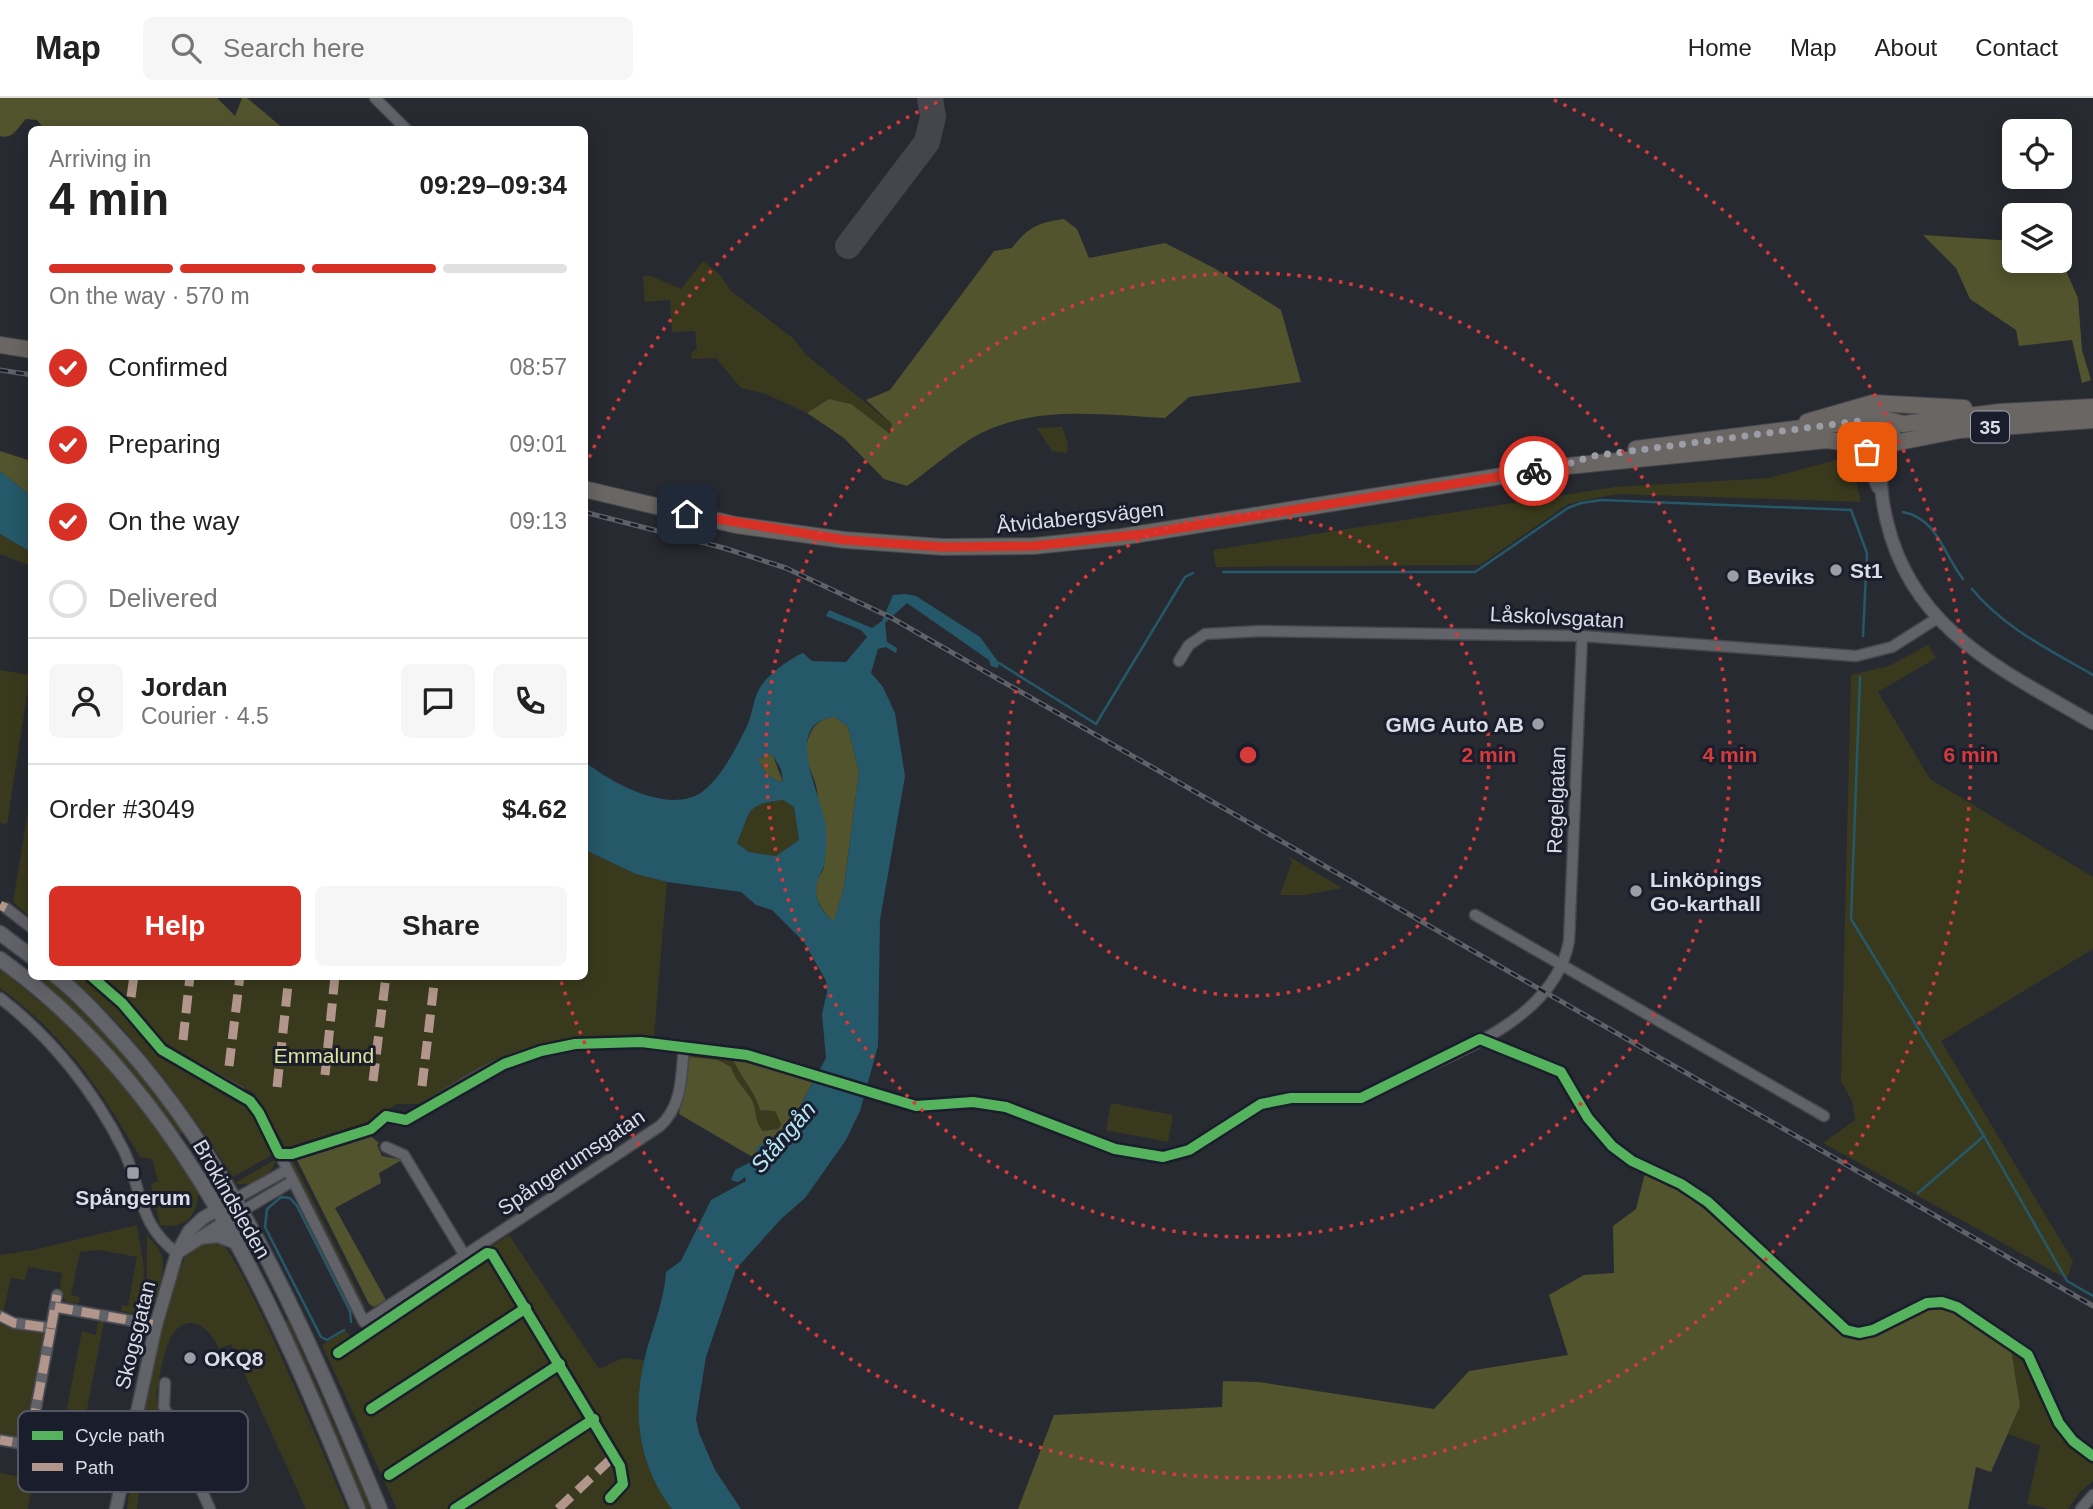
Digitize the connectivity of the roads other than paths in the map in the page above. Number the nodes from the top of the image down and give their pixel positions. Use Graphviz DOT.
graph roads {
  1 [pos="375,98"];
  2 [pos="403,126"];
  3 [pos="0,345"];
  4 [pos="28,348"];
  5 [pos="2093,407"];
  6 [pos="2000,412"];
  7 [pos="1886,420"];
  8 [pos="2093,420"];
  9 [pos="1859,421"];
  10 [pos="1764,433"];
  11 [pos="1859,446"];
  12 [pos="1887,446"];
  13 [pos="1558,467"];
  14 [pos="588,489"];
  15 [pos="1883,500"];
  16 [pos="1936,619"];
  17 [pos="1582,636"];
  18 [pos="1179,661"];
  19 [pos="2093,723"];
  20 [pos="6,908"];
  21 [pos="1475,915"];
  22 [pos="28,925"];
  23 [pos="0,933"];
  24 [pos="28,954"];
  25 [pos="0,959"];
  26 [pos="1561,964"];
  27 [pos="60,980"];
  28 [pos="96,980"];
  29 [pos="0,998"];
  30 [pos="1377,1089"];
  31 [pos="1824,1116"];
  32 [pos="406,1120"];
  33 [pos="386,1147"];
  34 [pos="287,1170"];
  35 [pos="293,1181"];
  36 [pos="239,1205"];
  37 [pos="220,1215"];
  38 [pos="197,1239"];
  39 [pos="236,1243"];
  40 [pos="177,1253"];
  41 [pos="465,1256"];
  42 [pos="0,1316"];
  43 [pos="156,1325"];
  44 [pos="51,1328"];
  45 [pos="165,1383"];
  46 [pos="35,1411"];
  47 [pos="136,1411"];
  48 [pos="166,1411"];
  49 [pos="0,1440"];
  50 [pos="18,1443"];
  51 [pos="202,1492"];
  52 [pos="2093,1495"];
  53 [pos="210,1509"];
  54 [pos="358,1509"];
  55 [pos="380,1509"];
  56 [pos="2081,1509"];
  1 -- 2 [label="street"];
  3 -- 4 [label="main road"];
  5 -- 6 [label="main road, Åtvidabergsvägen / 35"];
  6 -- 7 [label="main road, Åtvidabergsvägen / 35"];
  6 -- 10 [label="main road, Åtvidabergsvägen / 35"];
  7 -- 9 [label="main road, 35"];
  7 -- 12 [label="main road"];
  8 -- 12 [label="main road, 35"];
  9 -- 10 [label="main road, Åtvidabergsvägen / 35"];
  9 -- 11 [label="main road"];
  10 -- 13 [label="main road, Åtvidabergsvägen / 35"];
  11 -- 12 [label="main road, 35"];
  11 -- 13 [label="main road, Åtvidabergsvägen / 35"];
  11 -- 15 [label="street"];
  12 -- 15 [label="street"];
  13 -- 14 [label="main road, Åtvidabergsvägen / 35"];
  15 -- 16 [label="street"];
  16 -- 17 [label="street, Låskolvsgatan"];
  16 -- 19 [label="street"];
  17 -- 18 [label="street, Låskolvsgatan"];
  17 -- 26 [label="street, Regelgatan"];
  20 -- 22 [label="street"];
  21 -- 26 [label="street"];
  23 -- 24 [label="main road"];
  25 -- 37 [label="main road, Brokindsleden"];
  26 -- 30 [label="street, Regelgatan"];
  26 -- 31 [label="street"];
  27 -- 36 [label="main road, Brokindsleden"];
  28 -- 34 [label="street, Spångerumsgatan"];
  29 -- 40 [label="street"];
  32 -- 41 [label="street, Spångerumsgatan"];
  33 -- 41 [label="street"];
  34 -- 35 [label="street, Spångerumsgatan"];
  34 -- 36 [label="street"];
  35 -- 36 [label="street"];
  35 -- 41 [label="street, Spångerumsgatan"];
  36 -- 37 [label="street, Skogsgatan"];
  36 -- 55 [label="main road, Brokindsleden"];
  37 -- 38 [label="street, Skogsgatan"];
  37 -- 39 [label="main road, Brokindsleden"];
  37 -- 40 [label="street, Skogsgatan"];
  38 -- 39 [label="street"];
  38 -- 40 [label="street, Skogsgatan"];
  39 -- 54 [label="main road, Brokindsleden"];
  40 -- 43 [label="street, Skogsgatan"];
  42 -- 44 [label="street"];
  43 -- 44 [label="street"];
  43 -- 47 [label="street, Skogsgatan"];
  44 -- 46 [label="street"];
  45 -- 48 [label="street"];
  49 -- 50 [label="street"];
  51 -- 53 [label="street"];
  52 -- 56 [label="street"];
}
